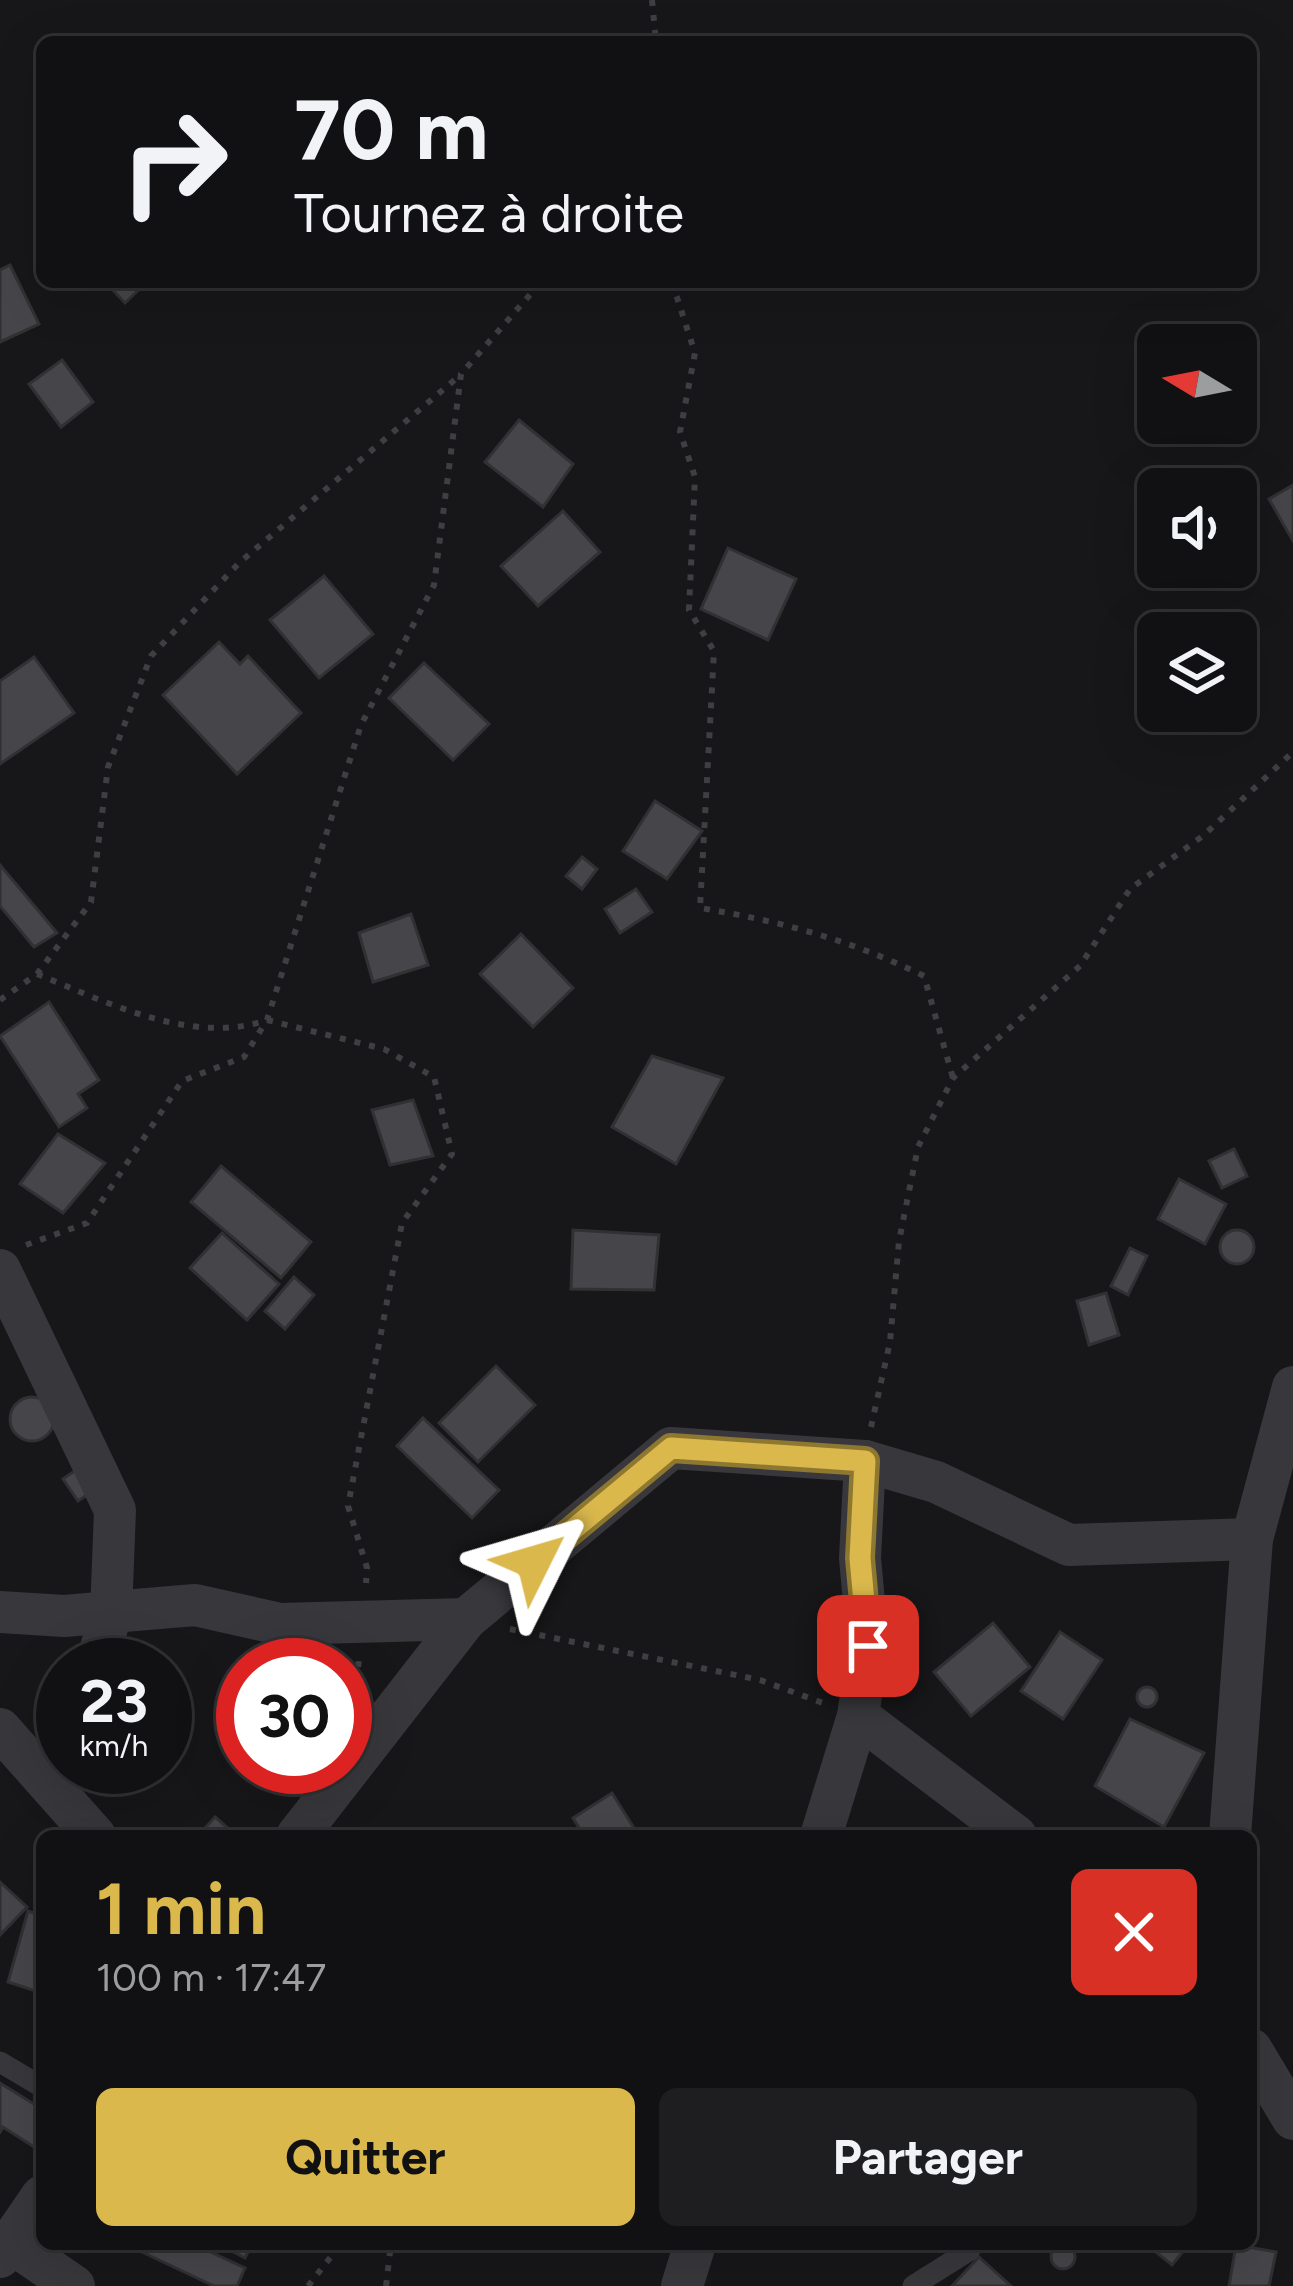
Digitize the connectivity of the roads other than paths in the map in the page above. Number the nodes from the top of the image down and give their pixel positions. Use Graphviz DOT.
graph roads {
  1 [pos="4,1260"];
  2 [pos="1293,1388"];
  3 [pos="865,1461"];
  4 [pos="1252,1539"];
  5 [pos="0,1612"];
  6 [pos="111,1614"];
  7 [pos="466,1619"];
  8 [pos="104,1638"];
  9 [pos="858,1716"];
  10 [pos="0,1729"];
  11 [pos="83,1794"];
  12 [pos="91,1830"];
  13 [pos="92,1830"];
  14 [pos="302,1830"];
  15 [pos="823,1830"];
  16 [pos="1008,1830"];
  17 [pos="1230,1830"];
  18 [pos="1257,2059"];
  19 [pos="0,2062"];
  20 [pos="36,2083"];
  21 [pos="1293,2119"];
  22 [pos="36,2205"];
  23 [pos="5,2250"];
  24 [pos="693,2250"];
  25 [pos="970,2250"];
  26 [pos="74,2286"];
  27 [pos="682,2286"];
  28 [pos="914,2286"];
  1 -- 6 [label="street"];
  2 -- 4 [label="street"];
  3 -- 4 [label="street"];
  3 -- 7 [label="street"];
  3 -- 9 [label="street"];
  4 -- 17 [label="street"];
  5 -- 6 [label="street"];
  6 -- 7 [label="street"];
  6 -- 8 [label="street"];
  7 -- 14 [label="street"];
  9 -- 15 [label="street"];
  9 -- 16 [label="street"];
  10 -- 12 [label="street"];
  11 -- 13 [label="street"];
  18 -- 21 [label="street"];
  19 -- 20 [label="lane"];
  22 -- 23 [label="street"];
  23 -- 26 [label="street"];
  24 -- 27 [label="street"];
  25 -- 28 [label="lane"];
}
